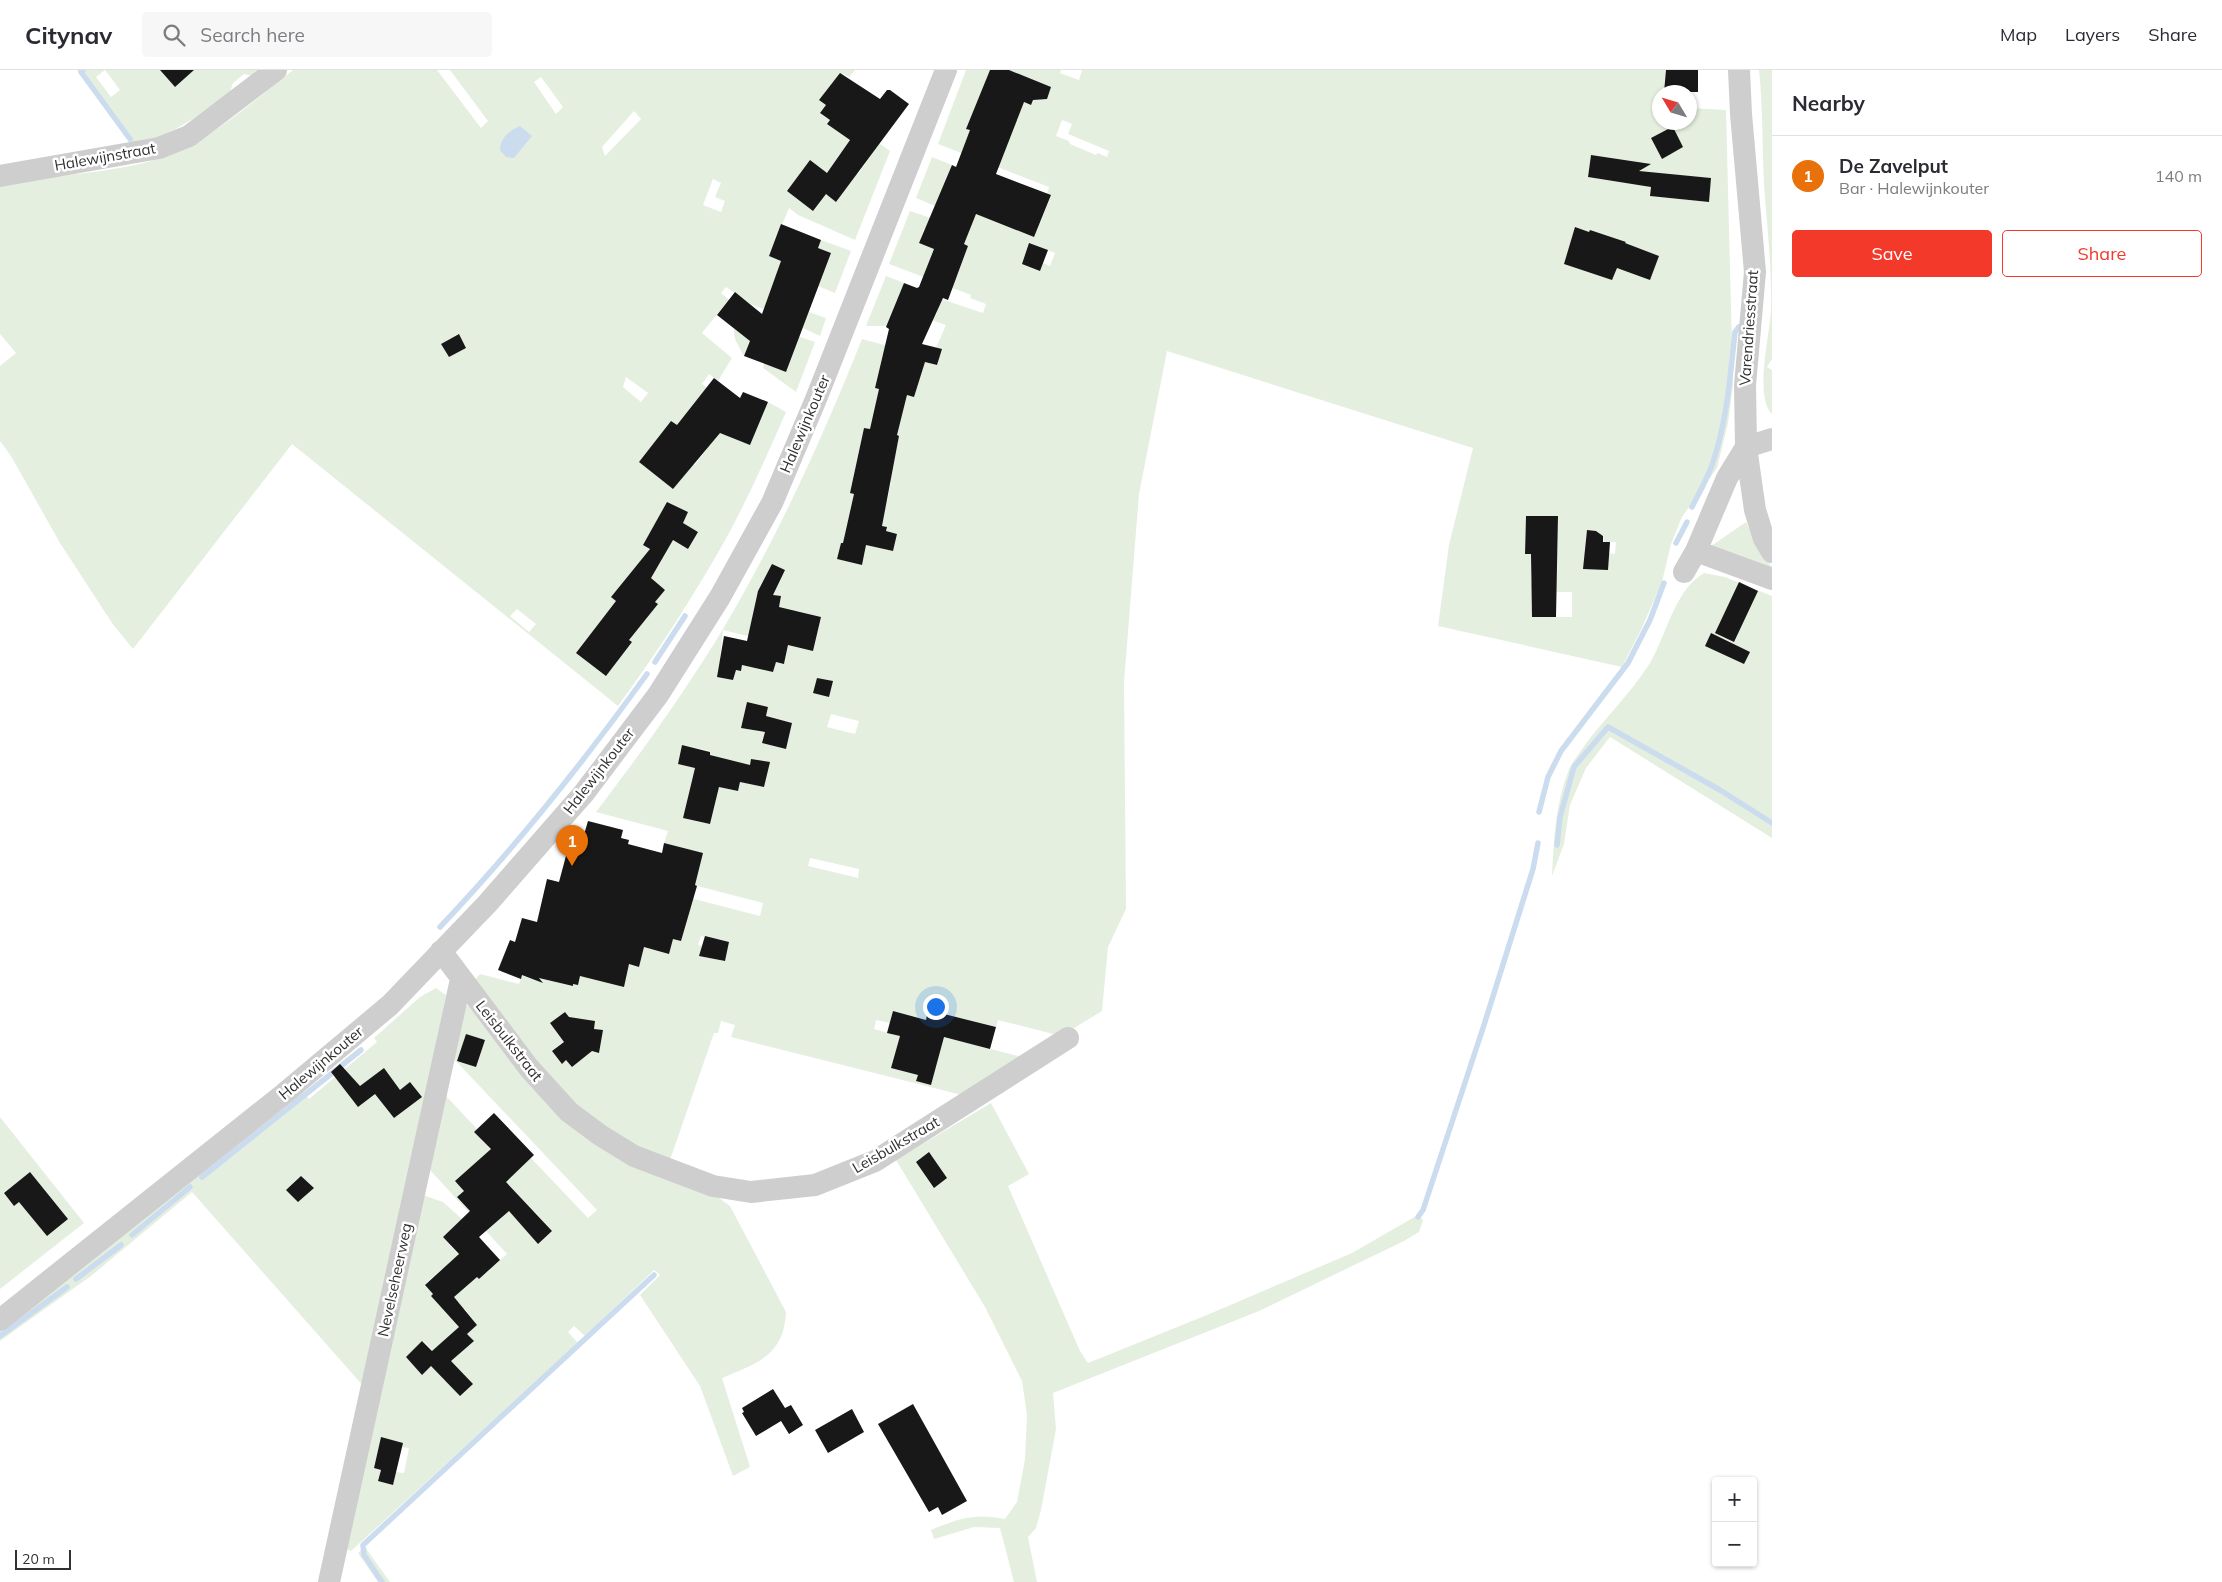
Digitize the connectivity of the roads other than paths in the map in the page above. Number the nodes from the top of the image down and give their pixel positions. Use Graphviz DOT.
graph roads {
  1 [pos="276,70"];
  2 [pos="946,70"];
  3 [pos="1739,70"];
  4 [pos="0,176"];
  5 [pos="1772,439"];
  6 [pos="1746,448"];
  7 [pos="1696,551"];
  8 [pos="1772,552"];
  9 [pos="1684,572"];
  10 [pos="1772,580"];
  11 [pos="441,951"];
  12 [pos="461,979"];
  13 [pos="1068,1038"];
  14 [pos="0,1320"];
  15 [pos="329,1582"];
  1 -- 4 [label="street, Halewijnstraat"];
  2 -- 11 [label="street, Halewijnkouter"];
  3 -- 6 [label="street, Varendriesstraat"];
  5 -- 6 [label="street"];
  6 -- 7 [label="street"];
  6 -- 8 [label="street, Varendriesstraat"];
  7 -- 9 [label="street"];
  7 -- 10 [label="street"];
  11 -- 12 [label="street, Leisbulkstraat"];
  11 -- 14 [label="street, Halewijnkouter"];
  12 -- 13 [label="street, Leisbulkstraat"];
  12 -- 15 [label="street, Nevelseheerweg"];
}
